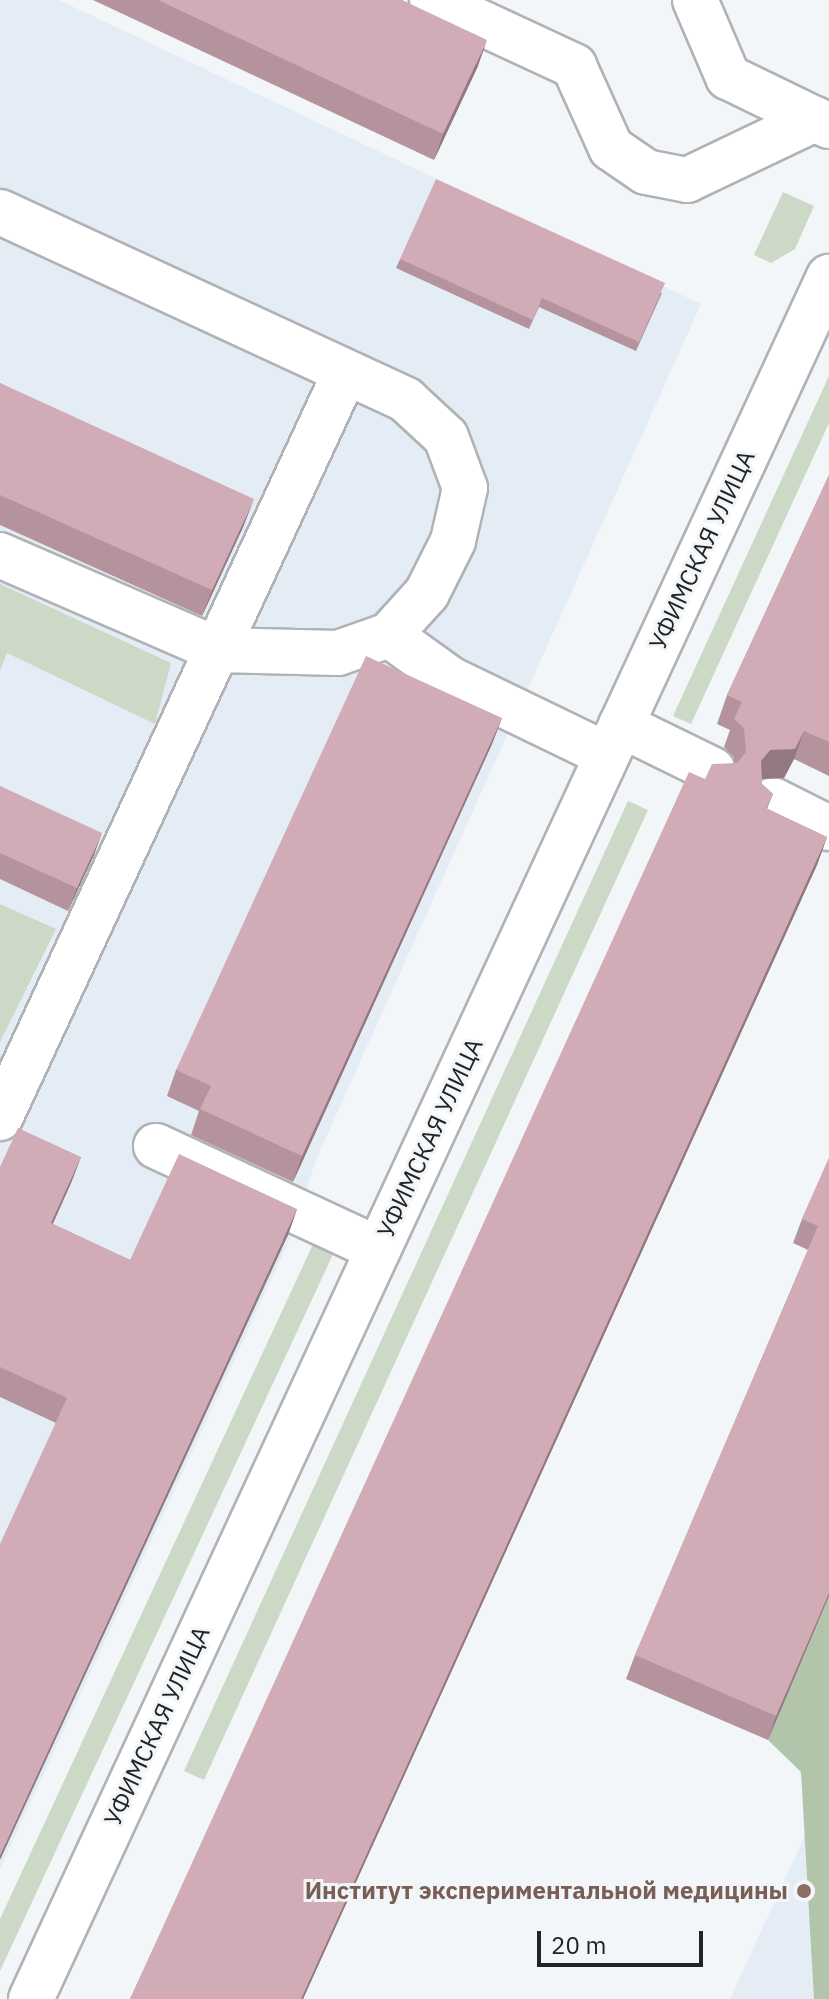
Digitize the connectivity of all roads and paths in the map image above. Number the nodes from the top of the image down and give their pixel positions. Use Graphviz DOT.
graph roads {
  1 [pos="432,0"];
  2 [pos="695,0"];
  3 [pos="822,122"];
  4 [pos="0,212"];
  5 [pos="829,277"];
  6 [pos="345,373"];
  7 [pos="0,555"];
  8 [pos="389,635"];
  9 [pos="218,650"];
  10 [pos="614,740"];
  11 [pos="713,770"];
  12 [pos="773,800"];
  13 [pos="829,828"];
  14 [pos="0,1118"];
  15 [pos="156,1146"];
  16 [pos="378,1249"];
  17 [pos="31,1999"];
  1 -- 3 [label="street"];
  2 -- 3 [label="street"];
  4 -- 6 [label="street"];
  5 -- 10 [label="street, УФИМСКАЯ УЛИЦА"];
  6 -- 8 [label="street"];
  6 -- 9 [label="street"];
  7 -- 9 [label="street"];
  8 -- 9 [label="street"];
  8 -- 10 [label="street"];
  9 -- 14 [label="street"];
  10 -- 11 [label="street"];
  10 -- 16 [label="street, УФИМСКАЯ УЛИЦА"];
  12 -- 13 [label="street"];
  15 -- 16 [label="street"];
  16 -- 17 [label="street, УФИМСКАЯ УЛИЦА"];
}
